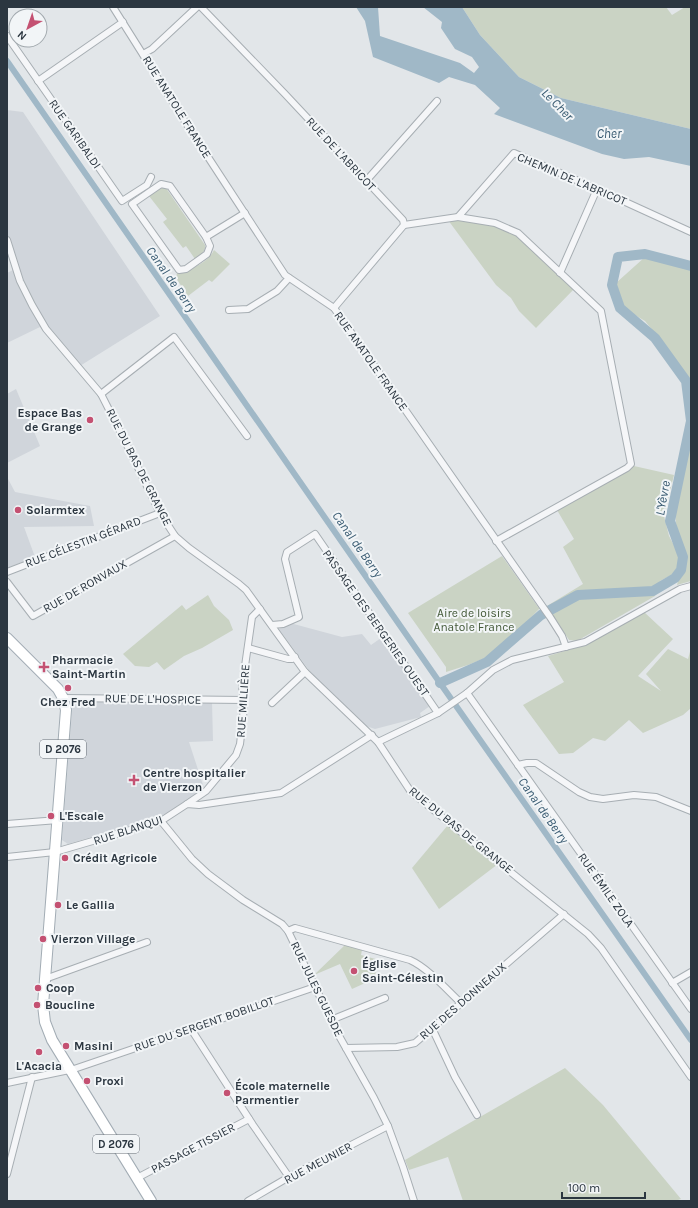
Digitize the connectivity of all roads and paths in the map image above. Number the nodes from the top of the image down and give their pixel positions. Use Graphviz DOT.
graph roads {
  1 [pos="113,7"];
  2 [pos="197,7"];
  3 [pos="201,7"];
  4 [pos="123,22"];
  5 [pos="7,36"];
  6 [pos="143,54"];
  7 [pos="38,81"];
  8 [pos="437,101"];
  9 [pos="151,177"];
  10 [pos="366,181"];
  11 [pos="597,189"];
  12 [pos="245,213"];
  13 [pos="458,217"];
  14 [pos="404,225"];
  15 [pos="691,232"];
  16 [pos="206,237"];
  17 [pos="7,240"];
  18 [pos="560,273"];
  19 [pos="289,278"];
  20 [pos="334,308"];
  21 [pos="230,310"];
  22 [pos="101,394"];
  23 [pos="247,436"];
  24 [pos="160,513"];
  25 [pos="175,536"];
  26 [pos="496,541"];
  27 [pos="7,572"];
  28 [pos="7,582"];
  29 [pos="691,586"];
  30 [pos="260,609"];
  31 [pos="272,625"];
  32 [pos="7,638"];
  33 [pos="566,647"];
  34 [pos="248,648"];
  35 [pos="295,657"];
  36 [pos="305,672"];
  37 [pos="467,693"];
  38 [pos="63,698"];
  39 [pos="244,700"];
  40 [pos="272,703"];
  41 [pos="438,713"];
  42 [pos="372,735"];
  43 [pos="378,742"];
  44 [pos="518,765"];
  45 [pos="187,804"];
  46 [pos="691,811"];
  47 [pos="58,820"];
  48 [pos="161,821"];
  49 [pos="7,824"];
  50 [pos="55,852"];
  51 [pos="7,857"];
  52 [pos="564,914"];
  53 [pos="288,931"];
  54 [pos="147,942"];
  55 [pos="691,972"];
  56 [pos="45,979"];
  57 [pos="672,983"];
  58 [pos="315,987"];
  59 [pos="385,998"];
  60 [pos="461,1003"];
  61 [pos="691,1009"];
  62 [pos="331,1020"];
  63 [pos="432,1028"];
  64 [pos="191,1029"];
  65 [pos="346,1048"];
  66 [pos="70,1069"];
  67 [pos="32,1077"];
  68 [pos="691,1077"];
  69 [pos="7,1083"];
  70 [pos="477,1115"];
  71 [pos="249,1119"];
  72 [pos="388,1126"];
  73 [pos="7,1174"];
  74 [pos="289,1177"];
  75 [pos="137,1178"];
  76 [pos="151,1201"];
  77 [pos="248,1201"];
  78 [pos="414,1201"];
  1 -- 4 [label="street, RUE ANATOLE FRANCE"];
  2 -- 6 [label="street"];
  3 -- 10 [label="street, RUE DE L'ABRICOT"];
  4 -- 6 [label="street, RUE ANATOLE FRANCE"];
  4 -- 7 [label="street"];
  5 -- 7 [label="street, RUE GARIBALDI"];
  6 -- 12 [label="street, RUE ANATOLE FRANCE"];
  7 -- 9 [label="street, RUE GARIBALDI"];
  8 -- 10 [label="street"];
  10 -- 14 [label="street, RUE DE L'ABRICOT"];
  11 -- 13 [label="street, CHEMIN DE L'ABRICOT"];
  11 -- 15 [label="street, CHEMIN DE L'ABRICOT"];
  11 -- 18 [label="street"];
  12 -- 16 [label="street"];
  12 -- 19 [label="street, RUE ANATOLE FRANCE"];
  13 -- 14 [label="street"];
  13 -- 18 [label="street"];
  14 -- 20 [label="street"];
  16 -- 16 [label="street"];
  17 -- 22 [label="street, RUE DU BAS DE GRANGE"];
  18 -- 26 [label="street"];
  19 -- 20 [label="street, RUE ANATOLE FRANCE"];
  19 -- 21 [label="street"];
  20 -- 26 [label="street, RUE ANATOLE FRANCE"];
  22 -- 23 [label="street"];
  22 -- 24 [label="street, RUE DU BAS DE GRANGE"];
  24 -- 25 [label="street, RUE DU BAS DE GRANGE"];
  24 -- 27 [label="street, RUE CÉLESTIN GÉRARD"];
  25 -- 28 [label="street, RUE DE RONVAUX"];
  25 -- 30 [label="street, RUE DU BAS DE GRANGE"];
  26 -- 33 [label="street, RUE ANATOLE FRANCE"];
  29 -- 33 [label="street"];
  30 -- 31 [label="street, RUE DU BAS DE GRANGE"];
  30 -- 34 [label="street, RUE MILLIÈRE"];
  31 -- 35 [label="street, RUE DU BAS DE GRANGE"];
  31 -- 41 [label="street, PASSAGE DES BERGERIES OUEST"];
  32 -- 38 [label="main road, D 2076"];
  33 -- 37 [label="street"];
  34 -- 35 [label="street, RUE MILLIÈRE"];
  34 -- 39 [label="street, RUE MILLIÈRE"];
  35 -- 36 [label="street, RUE DU BAS DE GRANGE"];
  36 -- 40 [label="street"];
  36 -- 42 [label="street, RUE DU BAS DE GRANGE"];
  37 -- 41 [label="street"];
  37 -- 44 [label="street, RUE ÉMILE ZOLA"];
  38 -- 39 [label="street, RUE DE L'HOSPICE"];
  38 -- 47 [label="main road, D 2076"];
  39 -- 45 [label="street, RUE MILLIÈRE"];
  41 -- 43 [label="street"];
  42 -- 43 [label="street, RUE DU BAS DE GRANGE"];
  42 -- 45 [label="street"];
  43 -- 52 [label="street, RUE DU BAS DE GRANGE"];
  44 -- 46 [label="street"];
  44 -- 57 [label="street, RUE ÉMILE ZOLA"];
  45 -- 48 [label="street, RUE BLANQUI"];
  47 -- 49 [label="street"];
  47 -- 50 [label="main road, D 2076"];
  48 -- 50 [label="street, RUE BLANQUI"];
  48 -- 53 [label="street, RUE JULES GUESDE"];
  50 -- 51 [label="street, RUE BLANQUI"];
  50 -- 56 [label="main road, D 2076"];
  52 -- 60 [label="street, RUE DES DONNEAUX"];
  52 -- 68 [label="street, RUE DU BAS DE GRANGE"];
  53 -- 58 [label="street, RUE JULES GUESDE"];
  53 -- 60 [label="street"];
  54 -- 56 [label="street"];
  55 -- 57 [label="street"];
  56 -- 66 [label="main road, D 2076"];
  57 -- 61 [label="street, RUE ÉMILE ZOLA"];
  58 -- 62 [label="street, RUE JULES GUESDE"];
  58 -- 64 [label="street, RUE DU SERGENT BOBILLOT"];
  59 -- 62 [label="street"];
  60 -- 63 [label="street, RUE DES DONNEAUX"];
  62 -- 65 [label="street, RUE JULES GUESDE"];
  63 -- 65 [label="street, RUE DES DONNEAUX"];
  63 -- 70 [label="street"];
  64 -- 66 [label="street, RUE DU SERGENT BOBILLOT"];
  64 -- 71 [label="street"];
  65 -- 72 [label="street, RUE JULES GUESDE"];
  66 -- 67 [label="street, RUE DU SERGENT BOBILLOT"];
  66 -- 75 [label="main road, D 2076"];
  67 -- 69 [label="street, RUE DU SERGENT BOBILLOT"];
  67 -- 73 [label="street"];
  71 -- 74 [label="street"];
  71 -- 75 [label="street, PASSAGE TISSIER"];
  72 -- 74 [label="street, RUE MEUNIER"];
  72 -- 78 [label="street, RUE JULES GUESDE"];
  74 -- 77 [label="street, RUE MEUNIER"];
  75 -- 76 [label="main road, D 2076"];
}
